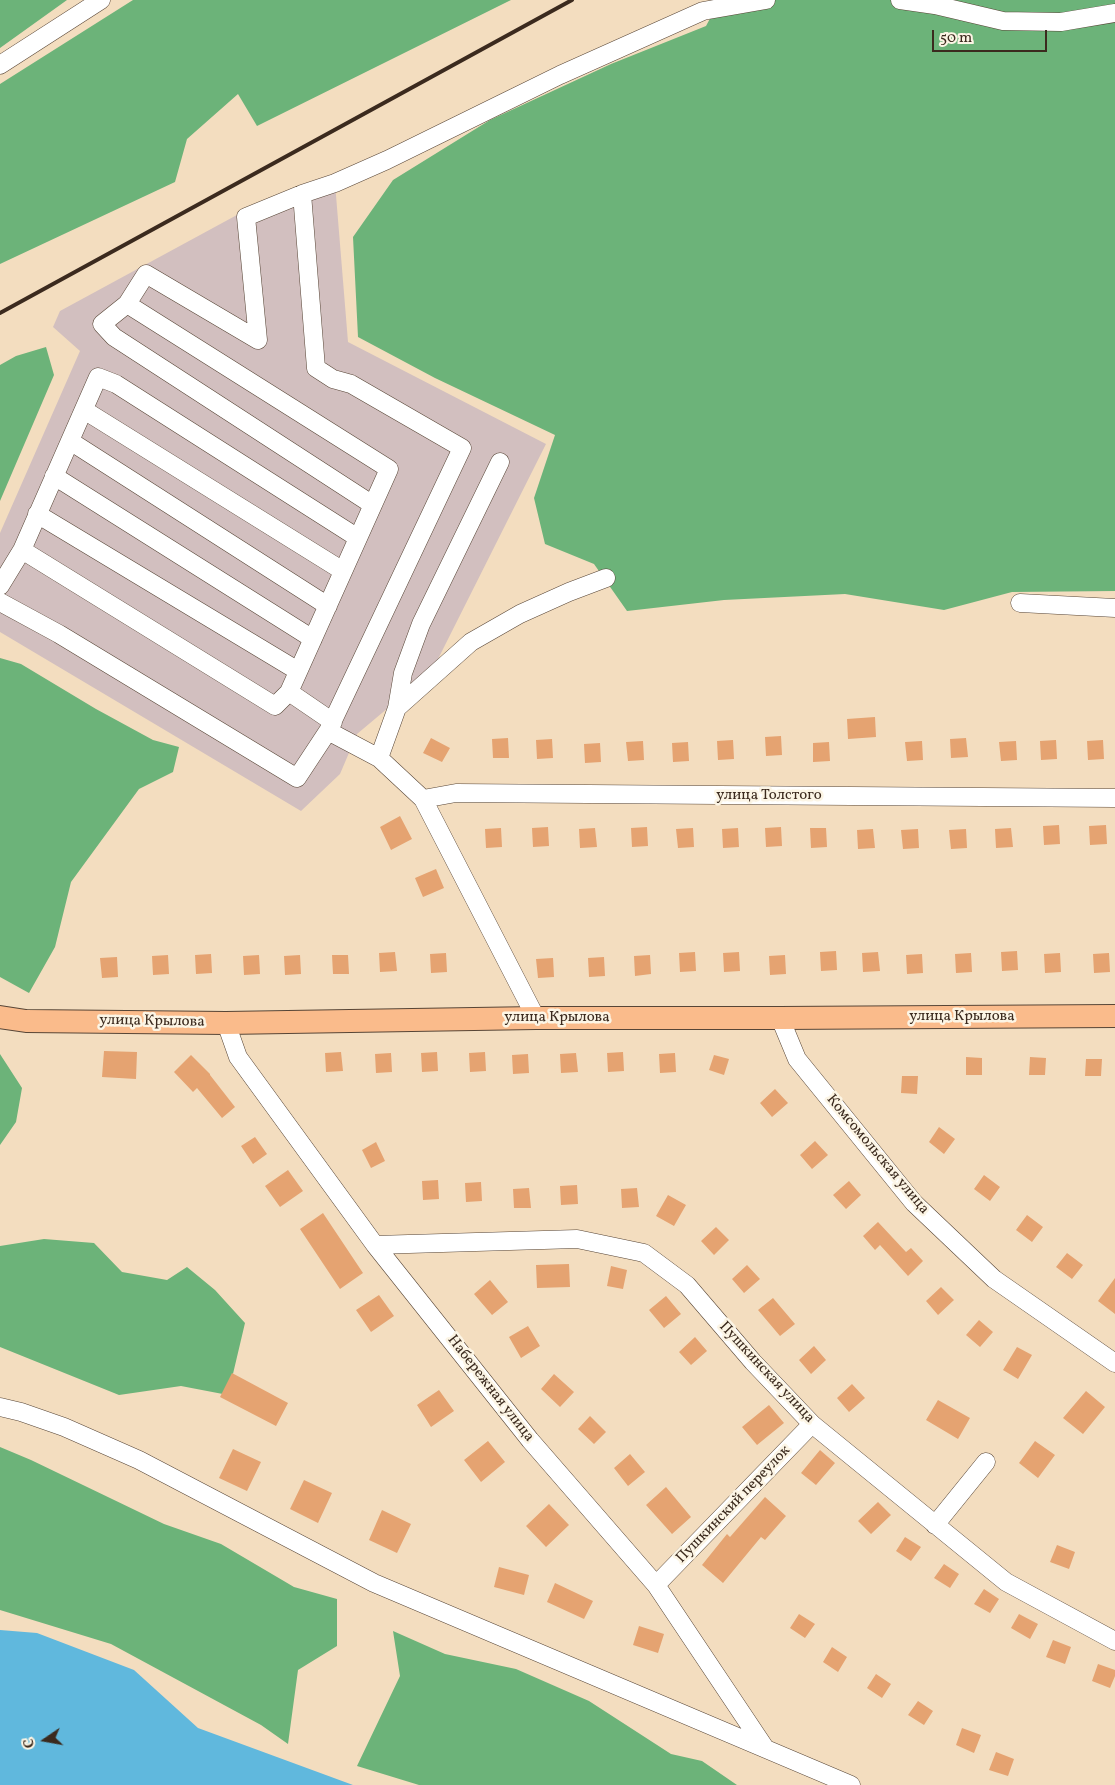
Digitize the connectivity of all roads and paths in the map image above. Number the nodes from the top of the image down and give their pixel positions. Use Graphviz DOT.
graph roads {
  1 [pos="101,0"];
  2 [pos="766,0"];
  3 [pos="900,0"];
  4 [pos="1115,13"];
  5 [pos="0,65"];
  6 [pos="302,194"];
  7 [pos="127,304"];
  8 [pos="84,410"];
  9 [pos="70,441"];
  10 [pos="500,462"];
  11 [pos="54,476"];
  12 [pos="373,505"];
  13 [pos="37,514"];
  14 [pos="358,538"];
  15 [pos="22,550"];
  16 [pos="343,571"];
  17 [pos="606,578"];
  18 [pos="0,586"];
  19 [pos="0,602"];
  20 [pos="1020,603"];
  21 [pos="328,606"];
  22 [pos="1115,608"];
  23 [pos="313,639"];
  24 [pos="298,671"];
  25 [pos="289,692"];
  26 [pos="397,708"];
  27 [pos="330,726"];
  28 [pos="379,758"];
  29 [pos="1115,798"];
  30 [pos="423,799"];
  31 [pos="1115,1016"];
  32 [pos="0,1017"];
  33 [pos="536,1018"];
  34 [pos="780,1018"];
  35 [pos="226,1023"];
  36 [pos="375,1245"];
  37 [pos="1115,1364"];
  38 [pos="0,1407"];
  39 [pos="812,1424"];
  40 [pos="986,1462"];
  41 [pos="935,1524"];
  42 [pos="656,1585"];
  43 [pos="1115,1641"];
  44 [pos="765,1748"];
  45 [pos="851,1785"];
  1 -- 5 [label="street"];
  2 -- 6 [label="street"];
  3 -- 4 [label="street"];
  6 -- 7 [label="street"];
  6 -- 27 [label="street"];
  7 -- 12 [label="street"];
  7 -- 12 [label="street"];
  8 -- 9 [label="street"];
  8 -- 14 [label="street"];
  8 -- 16 [label="street"];
  9 -- 11 [label="street"];
  9 -- 21 [label="street"];
  10 -- 26 [label="street"];
  11 -- 13 [label="street"];
  11 -- 23 [label="street"];
  12 -- 14 [label="street"];
  13 -- 15 [label="street"];
  13 -- 24 [label="street"];
  14 -- 16 [label="street"];
  15 -- 18 [label="street"];
  15 -- 25 [label="street"];
  16 -- 21 [label="street"];
  17 -- 26 [label="street"];
  19 -- 27 [label="street"];
  20 -- 22 [label="street"];
  21 -- 23 [label="street"];
  23 -- 24 [label="street"];
  24 -- 25 [label="street"];
  25 -- 27 [label="street"];
  26 -- 28 [label="street"];
  27 -- 28 [label="street"];
  28 -- 30 [label="street"];
  29 -- 30 [label="street, улица Толстого"];
  30 -- 33 [label="street"];
  31 -- 34 [label="main road, улица Крылова"];
  32 -- 35 [label="main road, улица Крылова"];
  33 -- 34 [label="main road, улица Крылова"];
  33 -- 35 [label="main road, улица Крылова"];
  34 -- 37 [label="street, Комсомольская улица"];
  35 -- 36 [label="street, Набережная улица"];
  36 -- 39 [label="street, Пушкинская улица"];
  36 -- 42 [label="street, Набережная улица"];
  38 -- 44 [label="street"];
  39 -- 41 [label="street, Пушкинская улица"];
  39 -- 42 [label="street, Пушкинский переулок"];
  40 -- 41 [label="street"];
  41 -- 43 [label="street, Пушкинская улица"];
  42 -- 44 [label="street, Набережная улица"];
  44 -- 45 [label="street"];
}
